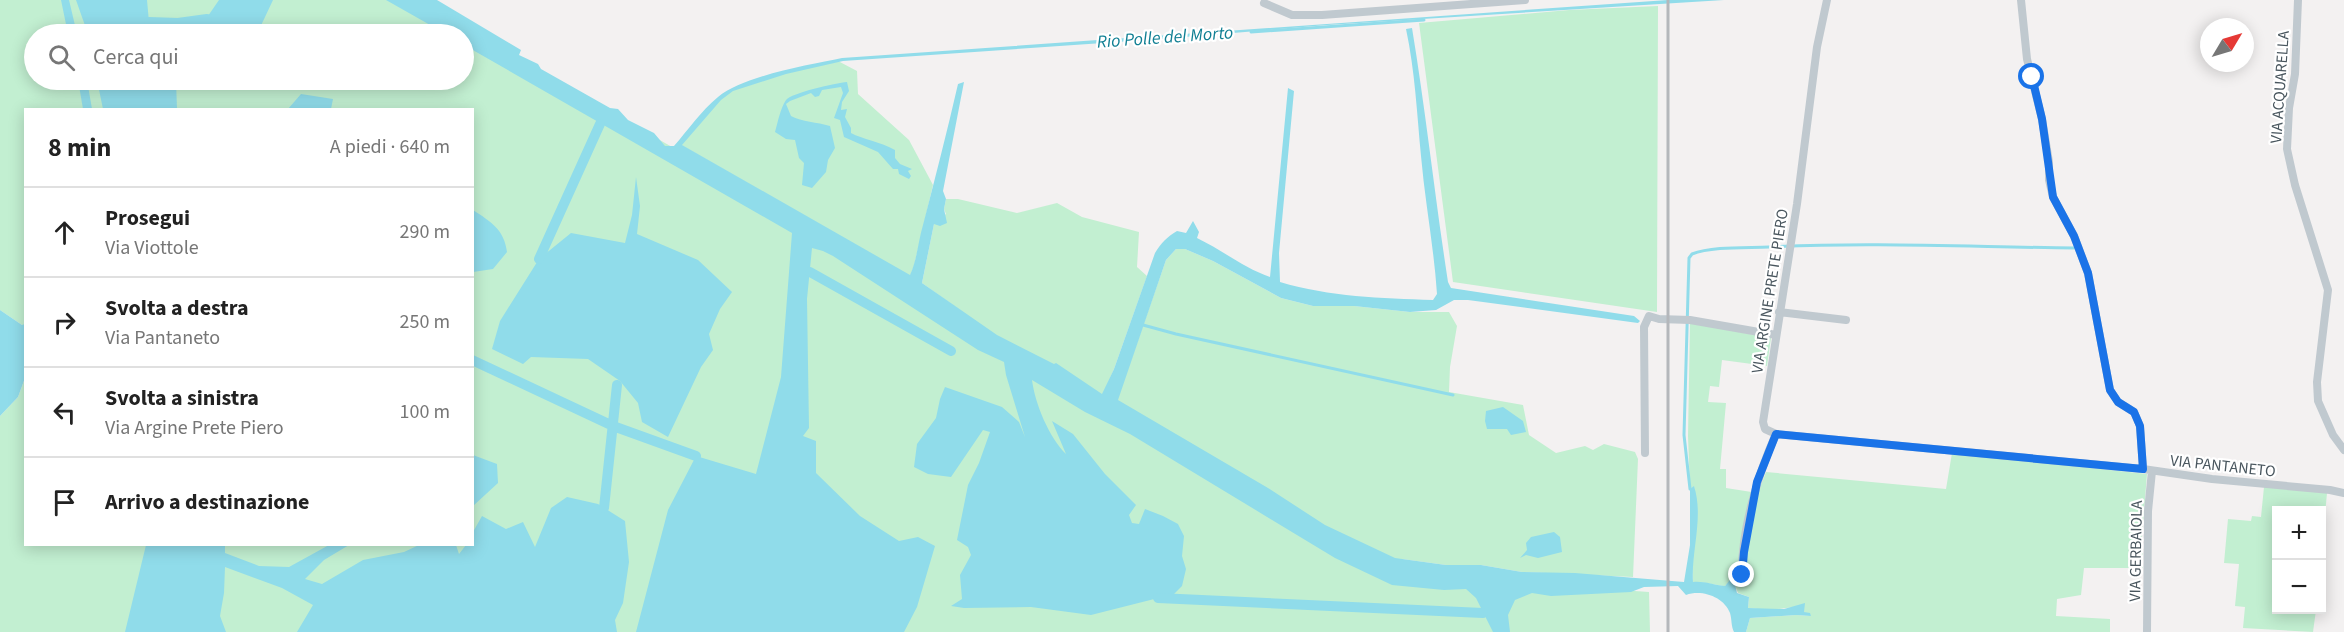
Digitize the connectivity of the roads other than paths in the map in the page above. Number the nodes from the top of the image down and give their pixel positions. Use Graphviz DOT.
graph roads {
  1 [pos="1525,0"];
  2 [pos="1827,0"];
  3 [pos="2021,0"];
  4 [pos="2298,0"];
  5 [pos="1509,1"];
  6 [pos="1264,3"];
  7 [pos="1779,312"];
  8 [pos="1846,320"];
  9 [pos="1776,335"];
  10 [pos="1776,434"];
  11 [pos="2344,450"];
  12 [pos="1645,453"];
  13 [pos="2143,469"];
  14 [pos="2152,471"];
  15 [pos="2344,493"];
  16 [pos="1742,575"];
  17 [pos="2147,632"];
  1 -- 5 [label="street"];
  2 -- 7 [label="street, VIA ARGINE PRETE PIERO"];
  3 -- 13 [label="street"];
  4 -- 11 [label="street, VIA ACQUARELLA"];
  5 -- 6 [label="street"];
  7 -- 8 [label="street"];
  7 -- 9 [label="street, VIA ARGINE PRETE PIERO"];
  9 -- 10 [label="street, VIA ARGINE PRETE PIERO"];
  9 -- 12 [label="street"];
  10 -- 13 [label="street, VIA PANTANETO"];
  10 -- 16 [label="street"];
  13 -- 14 [label="street, VIA PANTANETO"];
  14 -- 15 [label="street, VIA PANTANETO"];
  14 -- 17 [label="street, VIA GERBAIOLA"];
}
